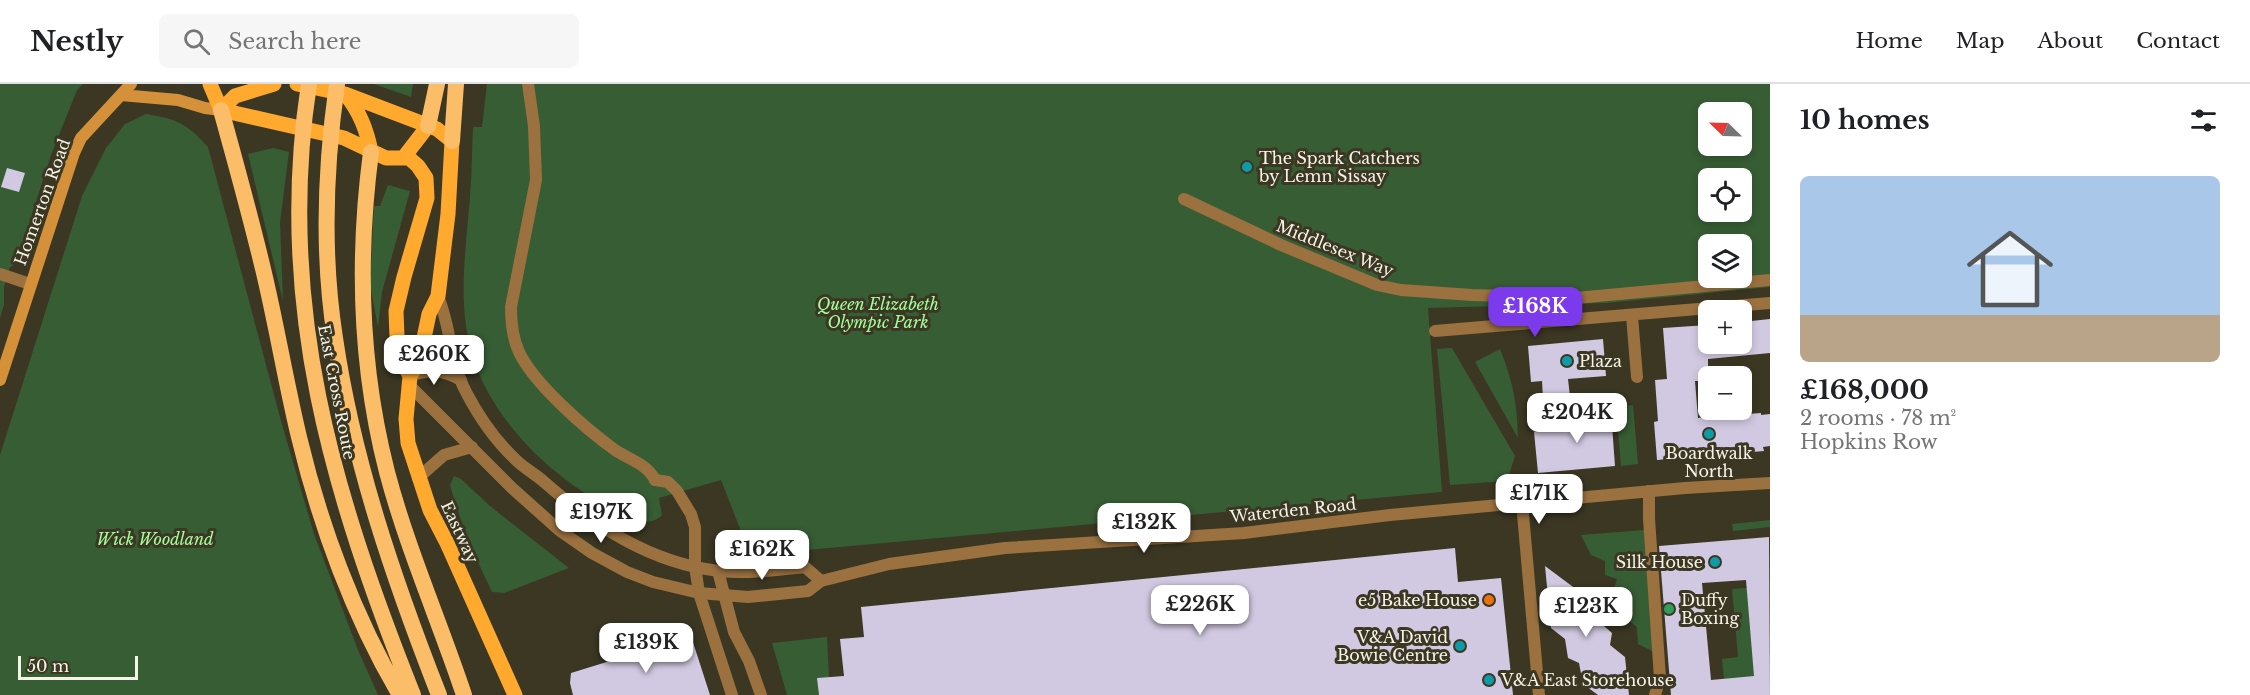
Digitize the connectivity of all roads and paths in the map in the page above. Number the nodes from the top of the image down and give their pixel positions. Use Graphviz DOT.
graph roads {
  1 [pos="131,84"];
  2 [pos="210,84"];
  3 [pos="274,84"];
  4 [pos="297,84"];
  5 [pos="309,84"];
  6 [pos="437,84"];
  7 [pos="456,84"];
  8 [pos="528,84"];
  9 [pos="341,89"];
  10 [pos="121,95"];
  11 [pos="221,110"];
  12 [pos="428,126"];
  13 [pos="452,141"];
  14 [pos="371,152"];
  15 [pos="404,158"];
  16 [pos="1184,199"];
  17 [pos="0,274"];
  18 [pos="1770,280"];
  19 [pos="30,284"];
  20 [pos="438,296"];
  21 [pos="1770,303"];
  22 [pos="1632,316"];
  23 [pos="1435,331"];
  24 [pos="1637,377"];
  25 [pos="0,380"];
  26 [pos="461,380"];
  27 [pos="410,381"];
  28 [pos="472,447"];
  29 [pos="418,478"];
  30 [pos="1770,483"];
  31 [pos="1649,491"];
  32 [pos="1522,503"];
  33 [pos="694,566"];
  34 [pos="718,571"];
  35 [pos="821,581"];
  36 [pos="699,592"];
  37 [pos="726,596"];
  38 [pos="400,695"];
  39 [pos="413,695"];
  40 [pos="439,695"];
  41 [pos="464,695"];
  42 [pos="515,695"];
  43 [pos="732,695"];
  44 [pos="761,695"];
  45 [pos="1539,695"];
  46 [pos="1654,695"];
  1 -- 10 [label="main road, Homerton Road"];
  2 -- 11 [label="main road"];
  3 -- 11 [label="main road"];
  4 -- 9 [label="main road"];
  5 -- 39 [label="highway, East Cross Route"];
  6 -- 12 [label="highway"];
  7 -- 13 [label="highway"];
  8 -- 33 [label="street"];
  9 -- 12 [label="main road"];
  9 -- 14 [label="main road"];
  9 -- 40 [label="highway, East Cross Route"];
  10 -- 11 [label="main road"];
  10 -- 19 [label="main road, Homerton Road"];
  11 -- 14 [label="main road"];
  11 -- 38 [label="highway"];
  12 -- 13 [label="main road"];
  12 -- 15 [label="main road"];
  13 -- 20 [label="main road, Eastway"];
  14 -- 15 [label="main road"];
  14 -- 41 [label="highway"];
  15 -- 27 [label="main road, Eastway"];
  16 -- 18 [label="street, Middlesex Way"];
  17 -- 19 [label="street"];
  19 -- 25 [label="main road, Homerton Road"];
  20 -- 26 [label="street"];
  20 -- 27 [label="main road, Eastway"];
  21 -- 22 [label="street"];
  22 -- 23 [label="street"];
  22 -- 24 [label="street"];
  26 -- 27 [label="street"];
  26 -- 33 [label="street"];
  27 -- 28 [label="street, Waterden Road"];
  27 -- 29 [label="main road, Eastway"];
  28 -- 29 [label="street"];
  28 -- 36 [label="street, Waterden Road"];
  29 -- 42 [label="main road, Eastway"];
  30 -- 31 [label="street, Waterden Road"];
  31 -- 32 [label="street, Waterden Road"];
  31 -- 46 [label="street"];
  32 -- 35 [label="street, Waterden Road"];
  32 -- 45 [label="street"];
  33 -- 34 [label="street"];
  33 -- 36 [label="street"];
  34 -- 35 [label="street"];
  34 -- 37 [label="street"];
  35 -- 37 [label="street, Waterden Road"];
  36 -- 37 [label="street, Waterden Road"];
  36 -- 43 [label="street"];
  37 -- 44 [label="street"];
}
